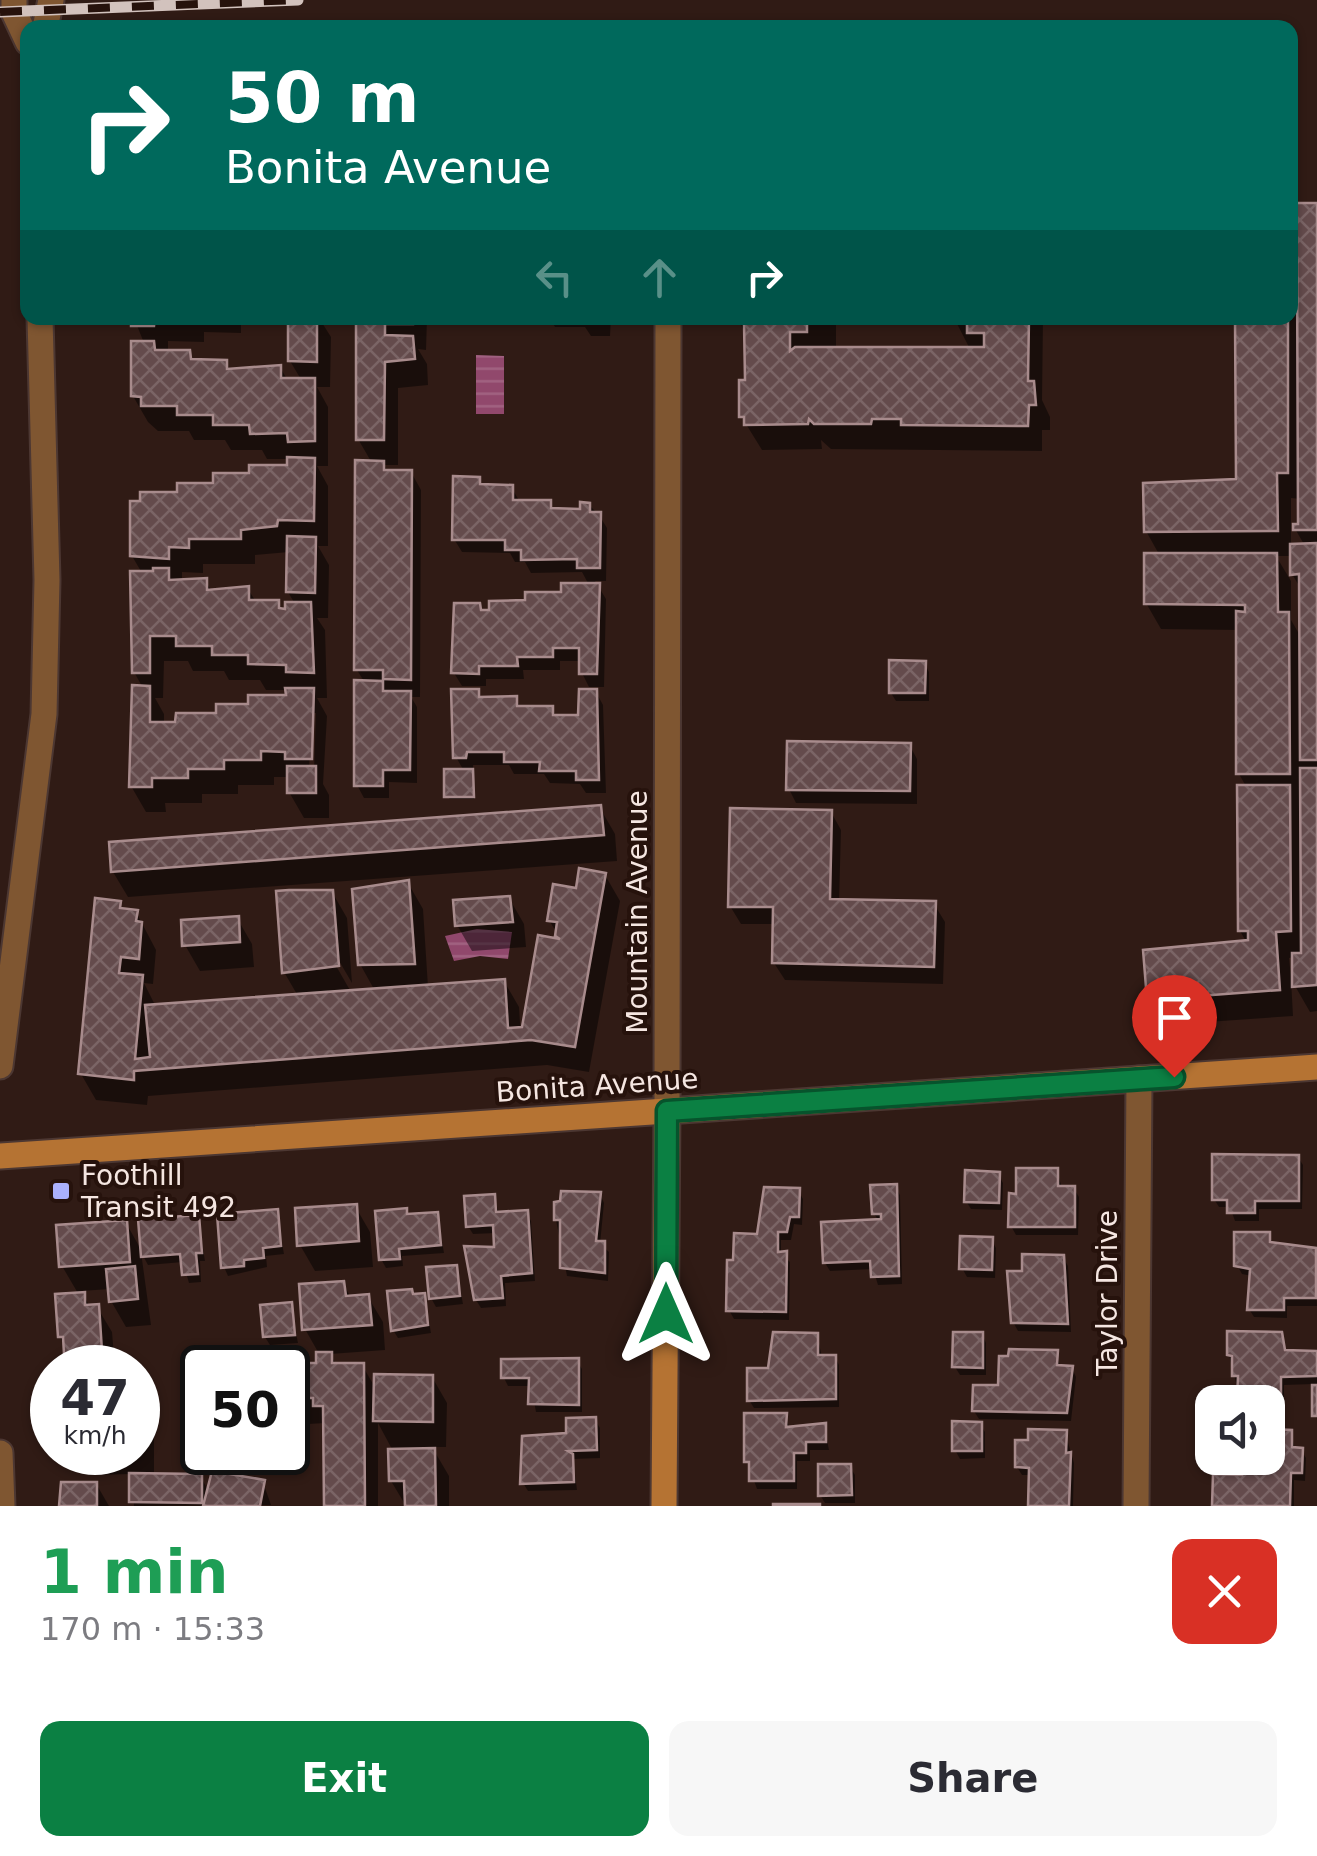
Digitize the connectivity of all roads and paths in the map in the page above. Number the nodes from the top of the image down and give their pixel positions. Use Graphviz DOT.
graph roads {
  1 [pos="14,0"];
  2 [pos="20,25"];
  3 [pos="40,325"];
  4 [pos="668,325"];
  5 [pos="0,1066"];
  6 [pos="1317,1067"];
  7 [pos="1139,1080"];
  8 [pos="667,1111"];
  9 [pos="0,1156"];
  10 [pos="0,1453"];
  11 [pos="2,1506"];
  12 [pos="664,1506"];
  13 [pos="1136,1506"];
  1 -- 2 [label="street"];
  3 -- 5 [label="street"];
  4 -- 8 [label="street, Mountain Avenue"];
  6 -- 7 [label="main road, Bonita Avenue"];
  7 -- 8 [label="main road, Bonita Avenue"];
  7 -- 13 [label="street, Taylor Drive"];
  8 -- 9 [label="main road, Bonita Avenue"];
  8 -- 12 [label="main road, Mountain Avenue"];
  10 -- 11 [label="street"];
}
